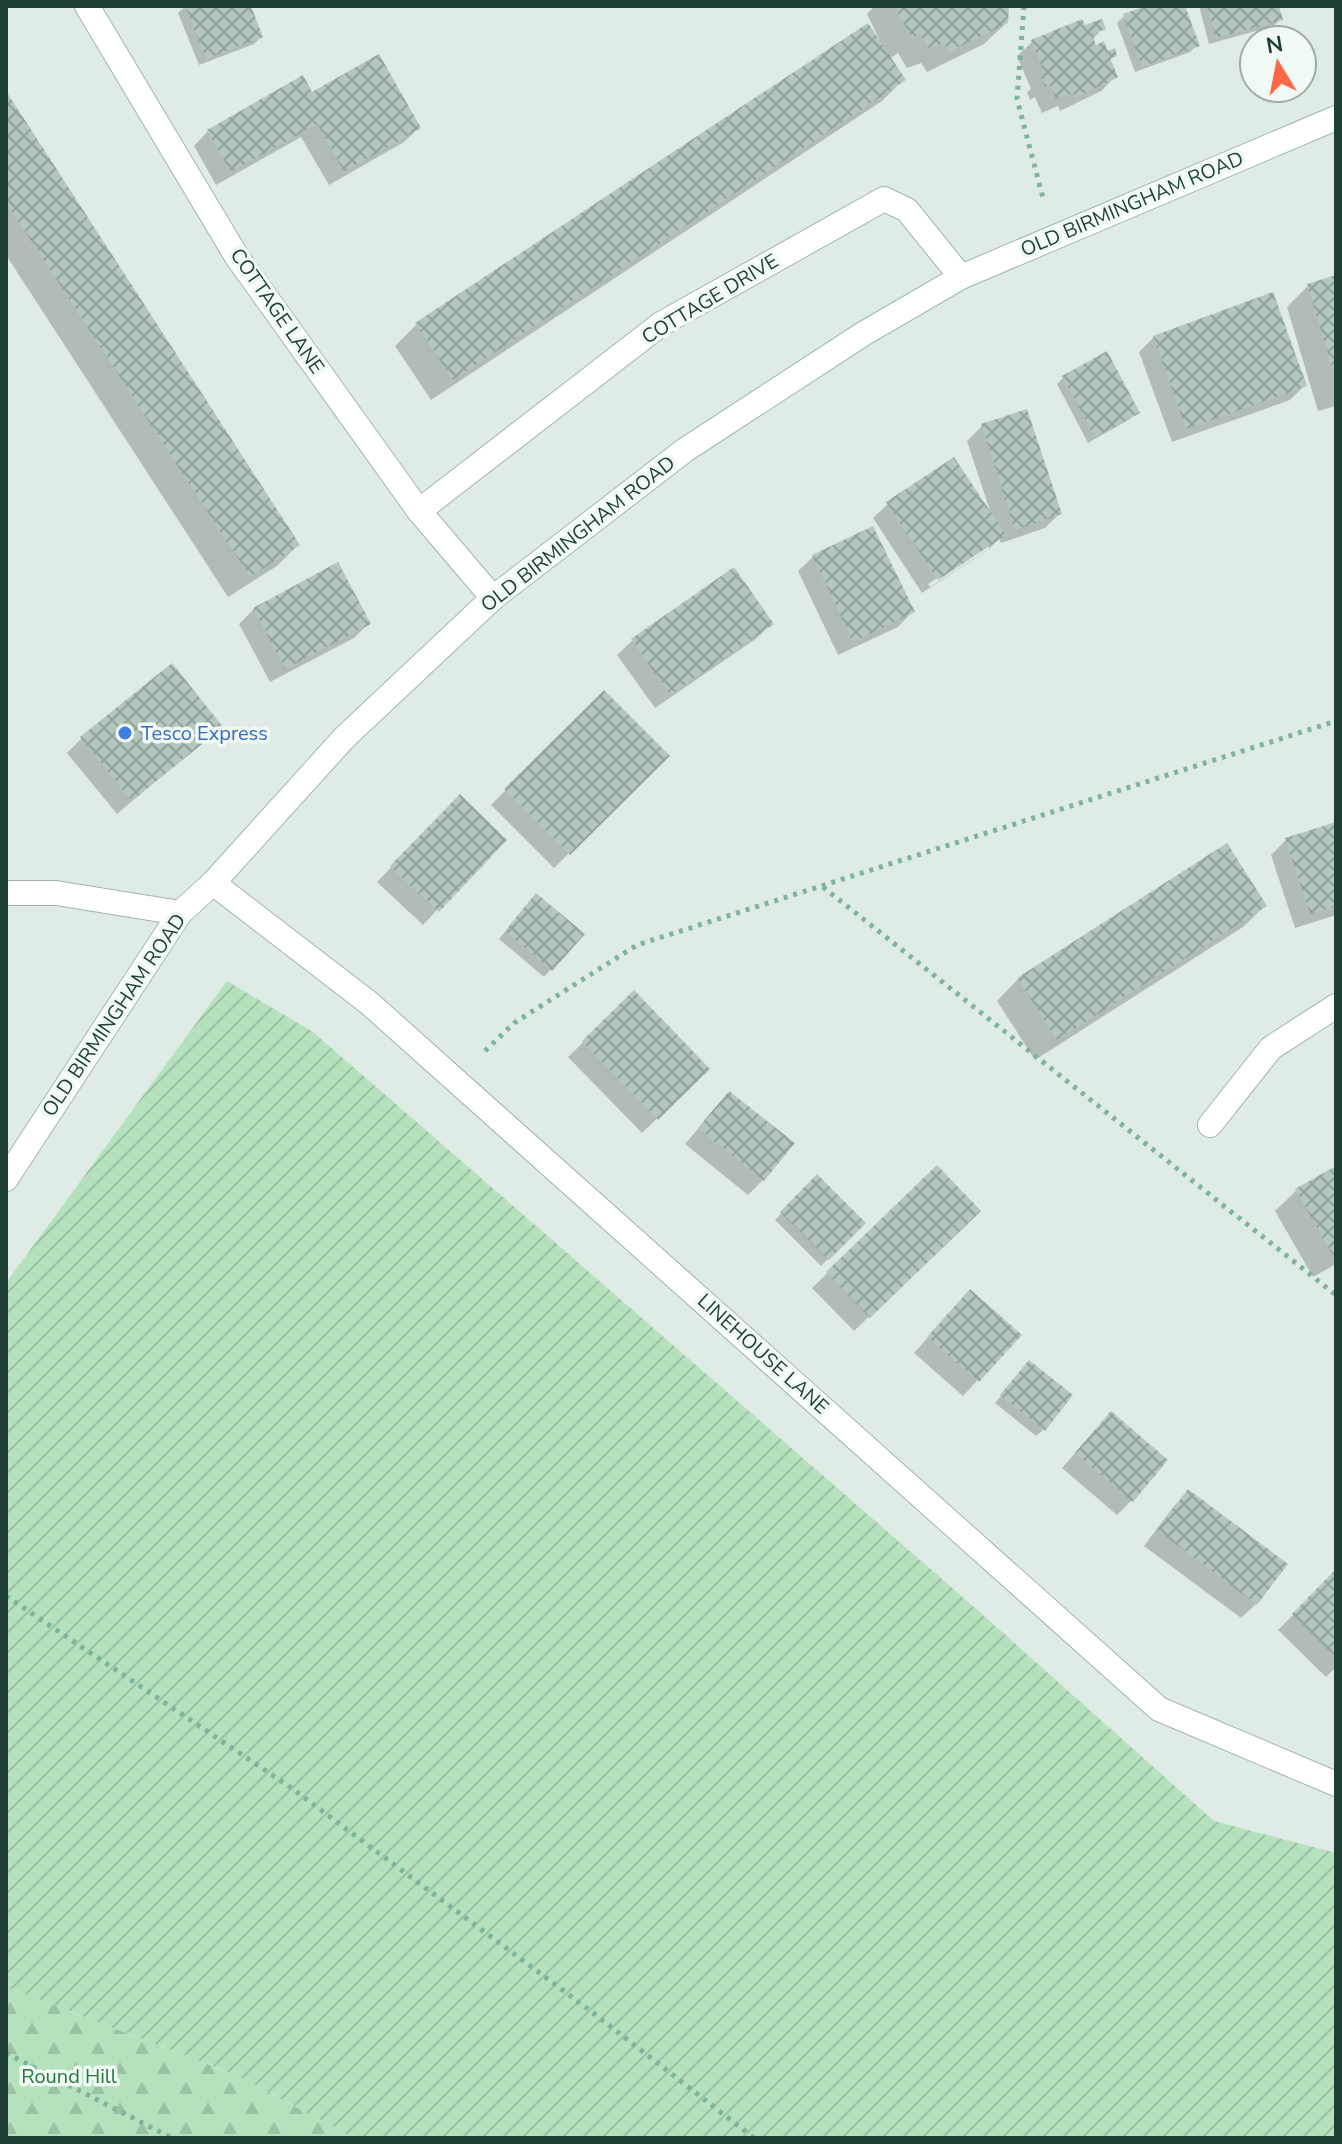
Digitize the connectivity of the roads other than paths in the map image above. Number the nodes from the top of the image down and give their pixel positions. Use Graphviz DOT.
graph roads {
  1 [pos="87,6"];
  2 [pos="1336,118"];
  3 [pos="961,277"];
  4 [pos="419,511"];
  5 [pos="493,598"];
  6 [pos="213,883"];
  7 [pos="6,893"];
  8 [pos="180,913"];
  9 [pos="1336,1006"];
  10 [pos="1210,1125"];
  11 [pos="6,1179"];
  12 [pos="1336,1784"];
  1 -- 4 [label="street, COTTAGE LANE"];
  2 -- 3 [label="street, OLD BIRMINGHAM ROAD"];
  3 -- 4 [label="street, COTTAGE DRIVE"];
  3 -- 5 [label="street, OLD BIRMINGHAM ROAD"];
  4 -- 5 [label="street, COTTAGE LANE"];
  5 -- 6 [label="street, OLD BIRMINGHAM ROAD"];
  6 -- 8 [label="street, OLD BIRMINGHAM ROAD"];
  6 -- 12 [label="street, LINEHOUSE LANE"];
  7 -- 8 [label="street"];
  8 -- 11 [label="street, OLD BIRMINGHAM ROAD"];
  9 -- 10 [label="street"];
}
